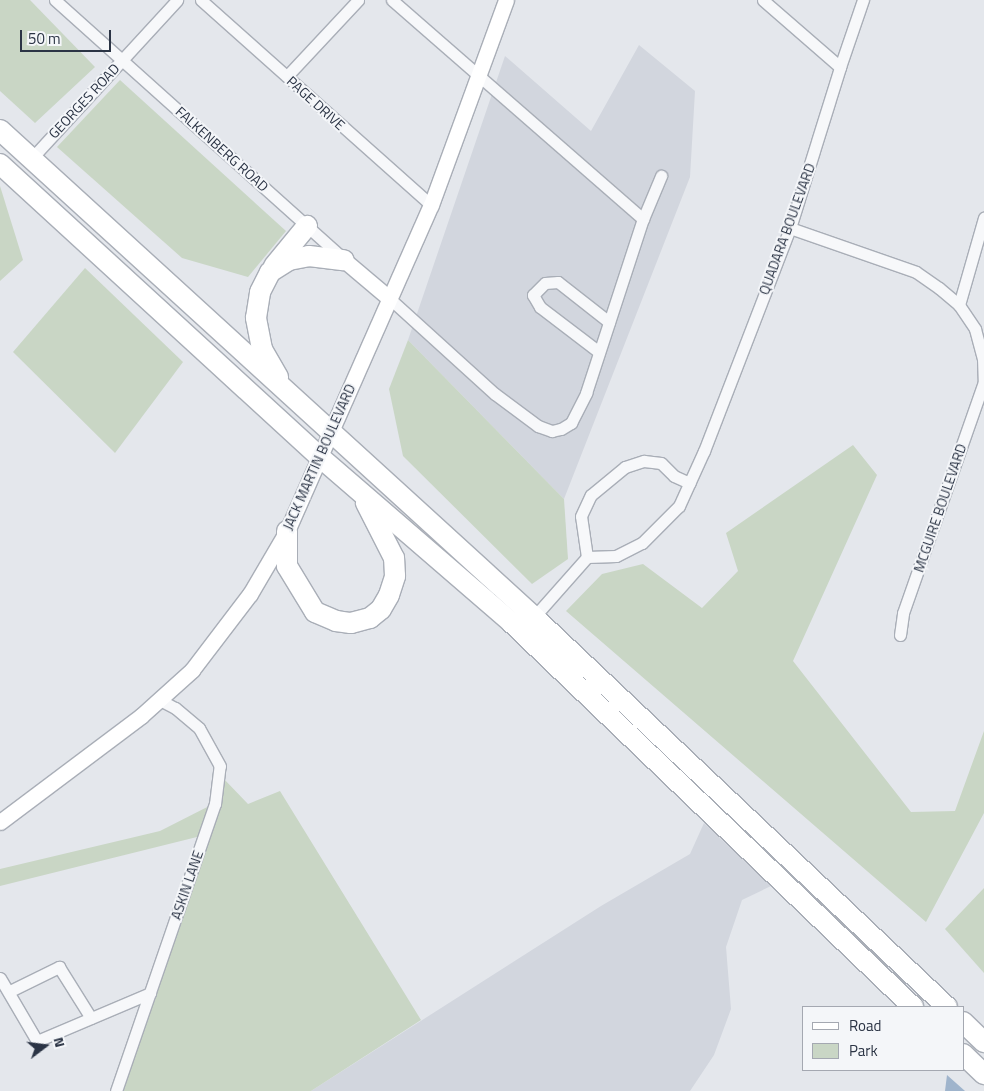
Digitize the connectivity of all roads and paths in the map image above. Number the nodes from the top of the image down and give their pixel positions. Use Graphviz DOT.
graph roads {
  1 [pos="55,0"];
  2 [pos="177,0"];
  3 [pos="201,0"];
  4 [pos="358,0"];
  5 [pos="392,0"];
  6 [pos="506,0"];
  7 [pos="763,0"];
  8 [pos="863,0"];
  9 [pos="122,60"];
  10 [pos="840,67"];
  11 [pos="287,76"];
  12 [pos="479,76"];
  13 [pos="0,130"];
  14 [pos="31,159"];
  15 [pos="0,164"];
  16 [pos="661,176"];
  17 [pos="431,205"];
  18 [pos="984,218"];
  19 [pos="643,219"];
  20 [pos="306,226"];
  21 [pos="790,228"];
  22 [pos="344,260"];
  23 [pos="270,272"];
  24 [pos="389,298"];
  25 [pos="958,305"];
  26 [pos="609,322"];
  27 [pos="600,352"];
  28 [pos="984,382"];
  29 [pos="289,396"];
  30 [pos="330,434"];
  31 [pos="321,458"];
  32 [pos="690,483"];
  33 [pos="357,488"];
  34 [pos="287,531"];
  35 [pos="587,557"];
  36 [pos="534,617"];
  37 [pos="900,635"];
  38 [pos="158,699"];
  39 [pos="0,822"];
  40 [pos="0,978"];
  41 [pos="10,991"];
  42 [pos="150,993"];
  43 [pos="912,1006"];
  44 [pos="946,1006"];
  45 [pos="91,1018"];
  46 [pos="964,1023"];
  47 [pos="984,1042"];
  48 [pos="964,1055"];
  49 [pos="984,1074"];
  50 [pos="116,1091"];
  1 -- 9 [label="street, FALKENBERG ROAD"];
  2 -- 9 [label="street, GEORGES ROAD"];
  3 -- 11 [label="street, PAGE DRIVE"];
  4 -- 11 [label="street"];
  5 -- 12 [label="street"];
  6 -- 12 [label="street, JACK MARTIN BOULEVARD"];
  7 -- 10 [label="street"];
  8 -- 10 [label="street, QUADARA BOULEVARD"];
  9 -- 14 [label="street, GEORGES ROAD"];
  9 -- 20 [label="street, FALKENBERG ROAD"];
  10 -- 21 [label="street, QUADARA BOULEVARD"];
  11 -- 17 [label="street, PAGE DRIVE"];
  12 -- 17 [label="street, JACK MARTIN BOULEVARD"];
  12 -- 19 [label="street"];
  13 -- 14 [label="highway"];
  14 -- 29 [label="highway"];
  15 -- 31 [label="highway"];
  16 -- 19 [label="street"];
  17 -- 24 [label="street, JACK MARTIN BOULEVARD"];
  18 -- 25 [label="street"];
  19 -- 26 [label="street"];
  20 -- 22 [label="street, FALKENBERG ROAD"];
  20 -- 23 [label="highway"];
  21 -- 25 [label="street, MCGUIRE BOULEVARD"];
  21 -- 32 [label="street, QUADARA BOULEVARD"];
  22 -- 23 [label="highway"];
  22 -- 24 [label="street, FALKENBERG ROAD"];
  23 -- 29 [label="highway"];
  24 -- 27 [label="street"];
  24 -- 30 [label="street, JACK MARTIN BOULEVARD"];
  25 -- 28 [label="street, MCGUIRE BOULEVARD"];
  26 -- 27 [label="street"];
  26 -- 27 [label="street"];
  28 -- 37 [label="street, MCGUIRE BOULEVARD"];
  29 -- 30 [label="highway"];
  30 -- 31 [label="street, JACK MARTIN BOULEVARD"];
  30 -- 36 [label="highway"];
  31 -- 33 [label="highway"];
  31 -- 34 [label="street, JACK MARTIN BOULEVARD"];
  32 -- 35 [label="street, QUADARA BOULEVARD"];
  32 -- 35 [label="street"];
  33 -- 34 [label="highway"];
  33 -- 43 [label="highway"];
  34 -- 38 [label="street, JACK MARTIN BOULEVARD"];
  35 -- 36 [label="street"];
  36 -- 44 [label="highway"];
  38 -- 39 [label="street, JACK MARTIN BOULEVARD"];
  38 -- 42 [label="street, ASKIN LANE"];
  40 -- 41 [label="street"];
  41 -- 45 [label="street"];
  41 -- 45 [label="street"];
  42 -- 45 [label="street"];
  42 -- 50 [label="street, ASKIN LANE"];
  46 -- 47 [label="highway"];
  48 -- 49 [label="highway"];
}
